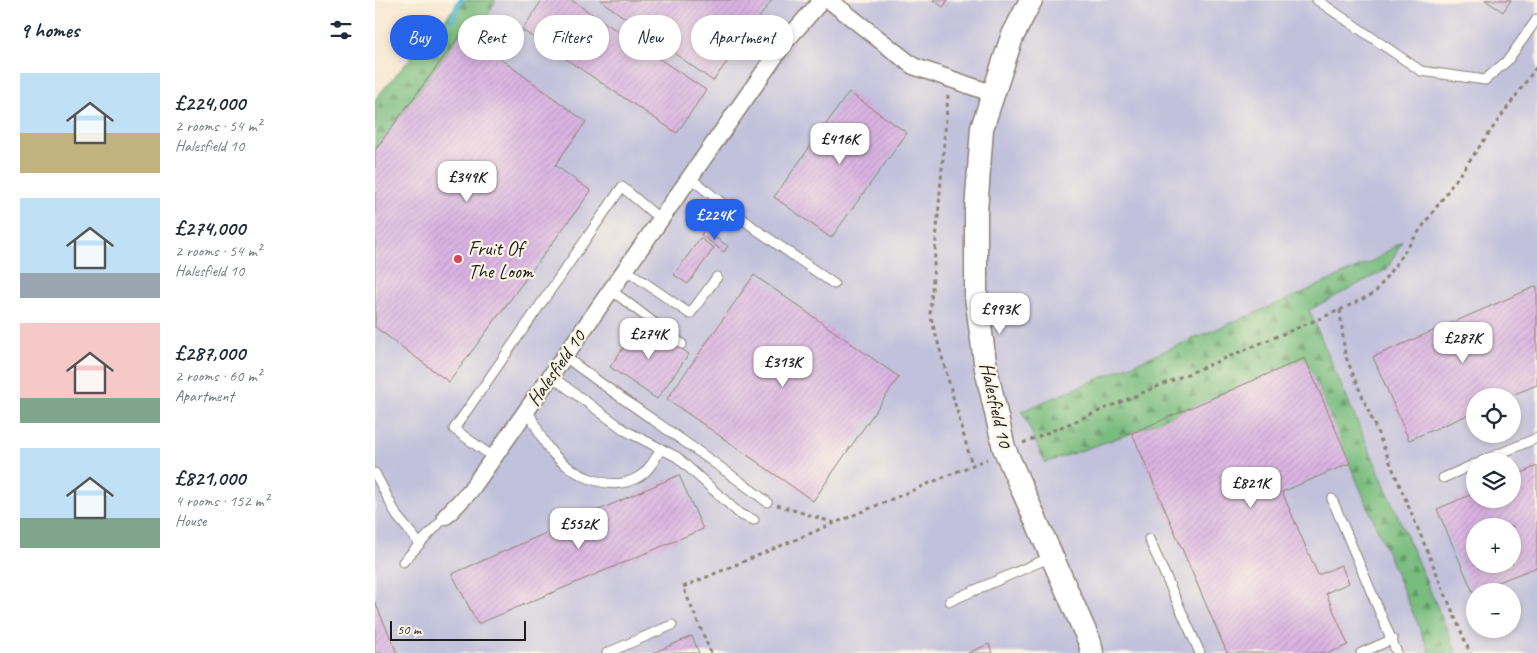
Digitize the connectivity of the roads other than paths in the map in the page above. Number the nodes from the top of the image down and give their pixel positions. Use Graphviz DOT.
graph roads {
  1 [pos="822,0"];
  2 [pos="829,0"];
  3 [pos="1031,0"];
  4 [pos="1317,0"];
  5 [pos="1537,19"];
  6 [pos="994,94"];
  7 [pos="690,178"];
  8 [pos="660,220"];
  9 [pos="625,269"];
  10 [pos="717,277"];
  11 [pos="835,284"];
  12 [pos="611,290"];
  13 [pos="682,344"];
  14 [pos="564,356"];
  15 [pos="551,376"];
  16 [pos="527,409"];
  17 [pos="1537,438"];
  18 [pos="661,449"];
  19 [pos="1501,453"];
  20 [pos="493,457"];
  21 [pos="1466,468"];
  22 [pos="375,473"];
  23 [pos="1443,478"];
  24 [pos="1332,499"];
  25 [pos="767,502"];
  26 [pos="446,516"];
  27 [pos="754,520"];
  28 [pos="1149,539"];
  29 [pos="420,544"];
  30 [pos="1051,556"];
  31 [pos="403,562"];
  32 [pos="949,601"];
  33 [pos="672,625"];
  34 [pos="1393,639"];
  35 [pos="607,653"];
  36 [pos="1092,653"];
  37 [pos="1200,653"];
  38 [pos="1361,653"];
  39 [pos="1397,653"];
  1 -- 7 [label="street, Halesfield 10"];
  2 -- 6 [label="street"];
  3 -- 6 [label="street, Halesfield 10"];
  4 -- 5 [label="lane"];
  6 -- 30 [label="street, Halesfield 10"];
  7 -- 8 [label="street, Halesfield 10"];
  7 -- 11 [label="lane"];
  8 -- 9 [label="street, Halesfield 10"];
  8 -- 20 [label="lane"];
  9 -- 10 [label="lane"];
  9 -- 12 [label="street, Halesfield 10"];
  12 -- 13 [label="lane"];
  12 -- 14 [label="street, Halesfield 10"];
  14 -- 15 [label="street, Halesfield 10"];
  14 -- 25 [label="lane"];
  15 -- 16 [label="street, Halesfield 10"];
  15 -- 18 [label="lane"];
  16 -- 18 [label="lane"];
  16 -- 20 [label="street, Halesfield 10"];
  17 -- 19 [label="lane"];
  18 -- 27 [label="lane"];
  20 -- 26 [label="street, Halesfield 10"];
  21 -- 23 [label="lane"];
  22 -- 29 [label="lane"];
  24 -- 34 [label="lane"];
  26 -- 29 [label="lane"];
  28 -- 37 [label="lane"];
  29 -- 31 [label="lane"];
  30 -- 32 [label="lane"];
  30 -- 36 [label="street, Halesfield 10"];
  33 -- 35 [label="lane"];
  34 -- 38 [label="lane"];
  34 -- 39 [label="lane"];
}
